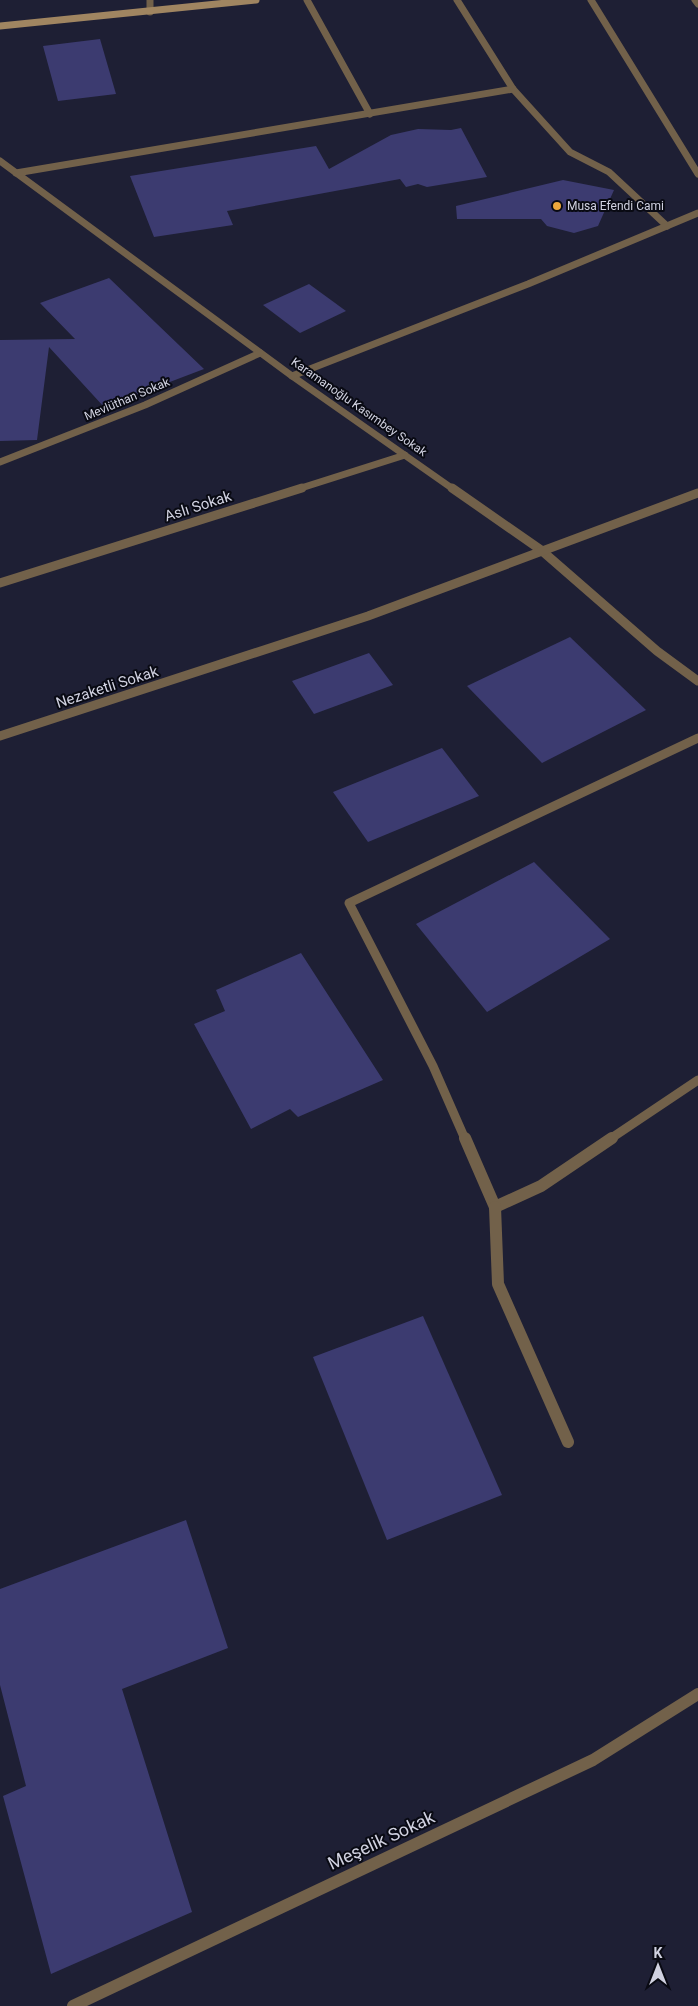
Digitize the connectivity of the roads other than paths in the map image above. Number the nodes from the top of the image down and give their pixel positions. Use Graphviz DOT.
graph roads {
  1 [pos="150,0"];
  2 [pos="256,0"];
  3 [pos="307,0"];
  4 [pos="457,0"];
  5 [pos="591,0"];
  6 [pos="695,0"];
  7 [pos="698,4"];
  8 [pos="150,12"];
  9 [pos="0,26"];
  10 [pos="16,26"];
  11 [pos="0,32"];
  12 [pos="513,89"];
  13 [pos="370,114"];
  14 [pos="0,161"];
  15 [pos="16,173"];
  16 [pos="698,174"];
  17 [pos="698,213"];
  18 [pos="667,226"];
  19 [pos="260,353"];
  20 [pos="292,376"];
  21 [pos="405,455"];
  22 [pos="0,462"];
  23 [pos="698,493"];
  24 [pos="540,550"];
  25 [pos="0,583"];
  26 [pos="698,681"];
  27 [pos="0,736"];
  28 [pos="698,738"];
  29 [pos="698,1080"];
  30 [pos="495,1206"];
  31 [pos="568,1442"];
  32 [pos="698,1694"];
  33 [pos="73,2006"];
  1 -- 8 [label="street"];
  2 -- 8 [label="street"];
  3 -- 13 [label="street"];
  4 -- 12 [label="street"];
  5 -- 16 [label="street"];
  6 -- 7 [label="street"];
  8 -- 10 [label="street"];
  9 -- 10 [label="street"];
  10 -- 11 [label="street"];
  12 -- 13 [label="street"];
  12 -- 18 [label="street"];
  13 -- 15 [label="street"];
  14 -- 15 [label="street, Karamanoğlu Kasımbey Sokak"];
  15 -- 19 [label="street, Karamanoğlu Kasımbey Sokak"];
  17 -- 18 [label="street"];
  18 -- 20 [label="street"];
  19 -- 20 [label="street, Karamanoğlu Kasımbey Sokak"];
  19 -- 22 [label="street, Mevlüthan Sokak"];
  20 -- 21 [label="street, Karamanoğlu Kasımbey Sokak"];
  21 -- 24 [label="street, Karamanoğlu Kasımbey Sokak"];
  21 -- 25 [label="street, Aslı Sokak"];
  23 -- 24 [label="street, Nezaketli Sokak"];
  24 -- 26 [label="street, Karamanoğlu Kasımbey Sokak"];
  24 -- 27 [label="street, Nezaketli Sokak"];
  28 -- 30 [label="street"];
  29 -- 30 [label="street"];
  30 -- 31 [label="street"];
  32 -- 33 [label="street, Meşelik Sokak"];
}
